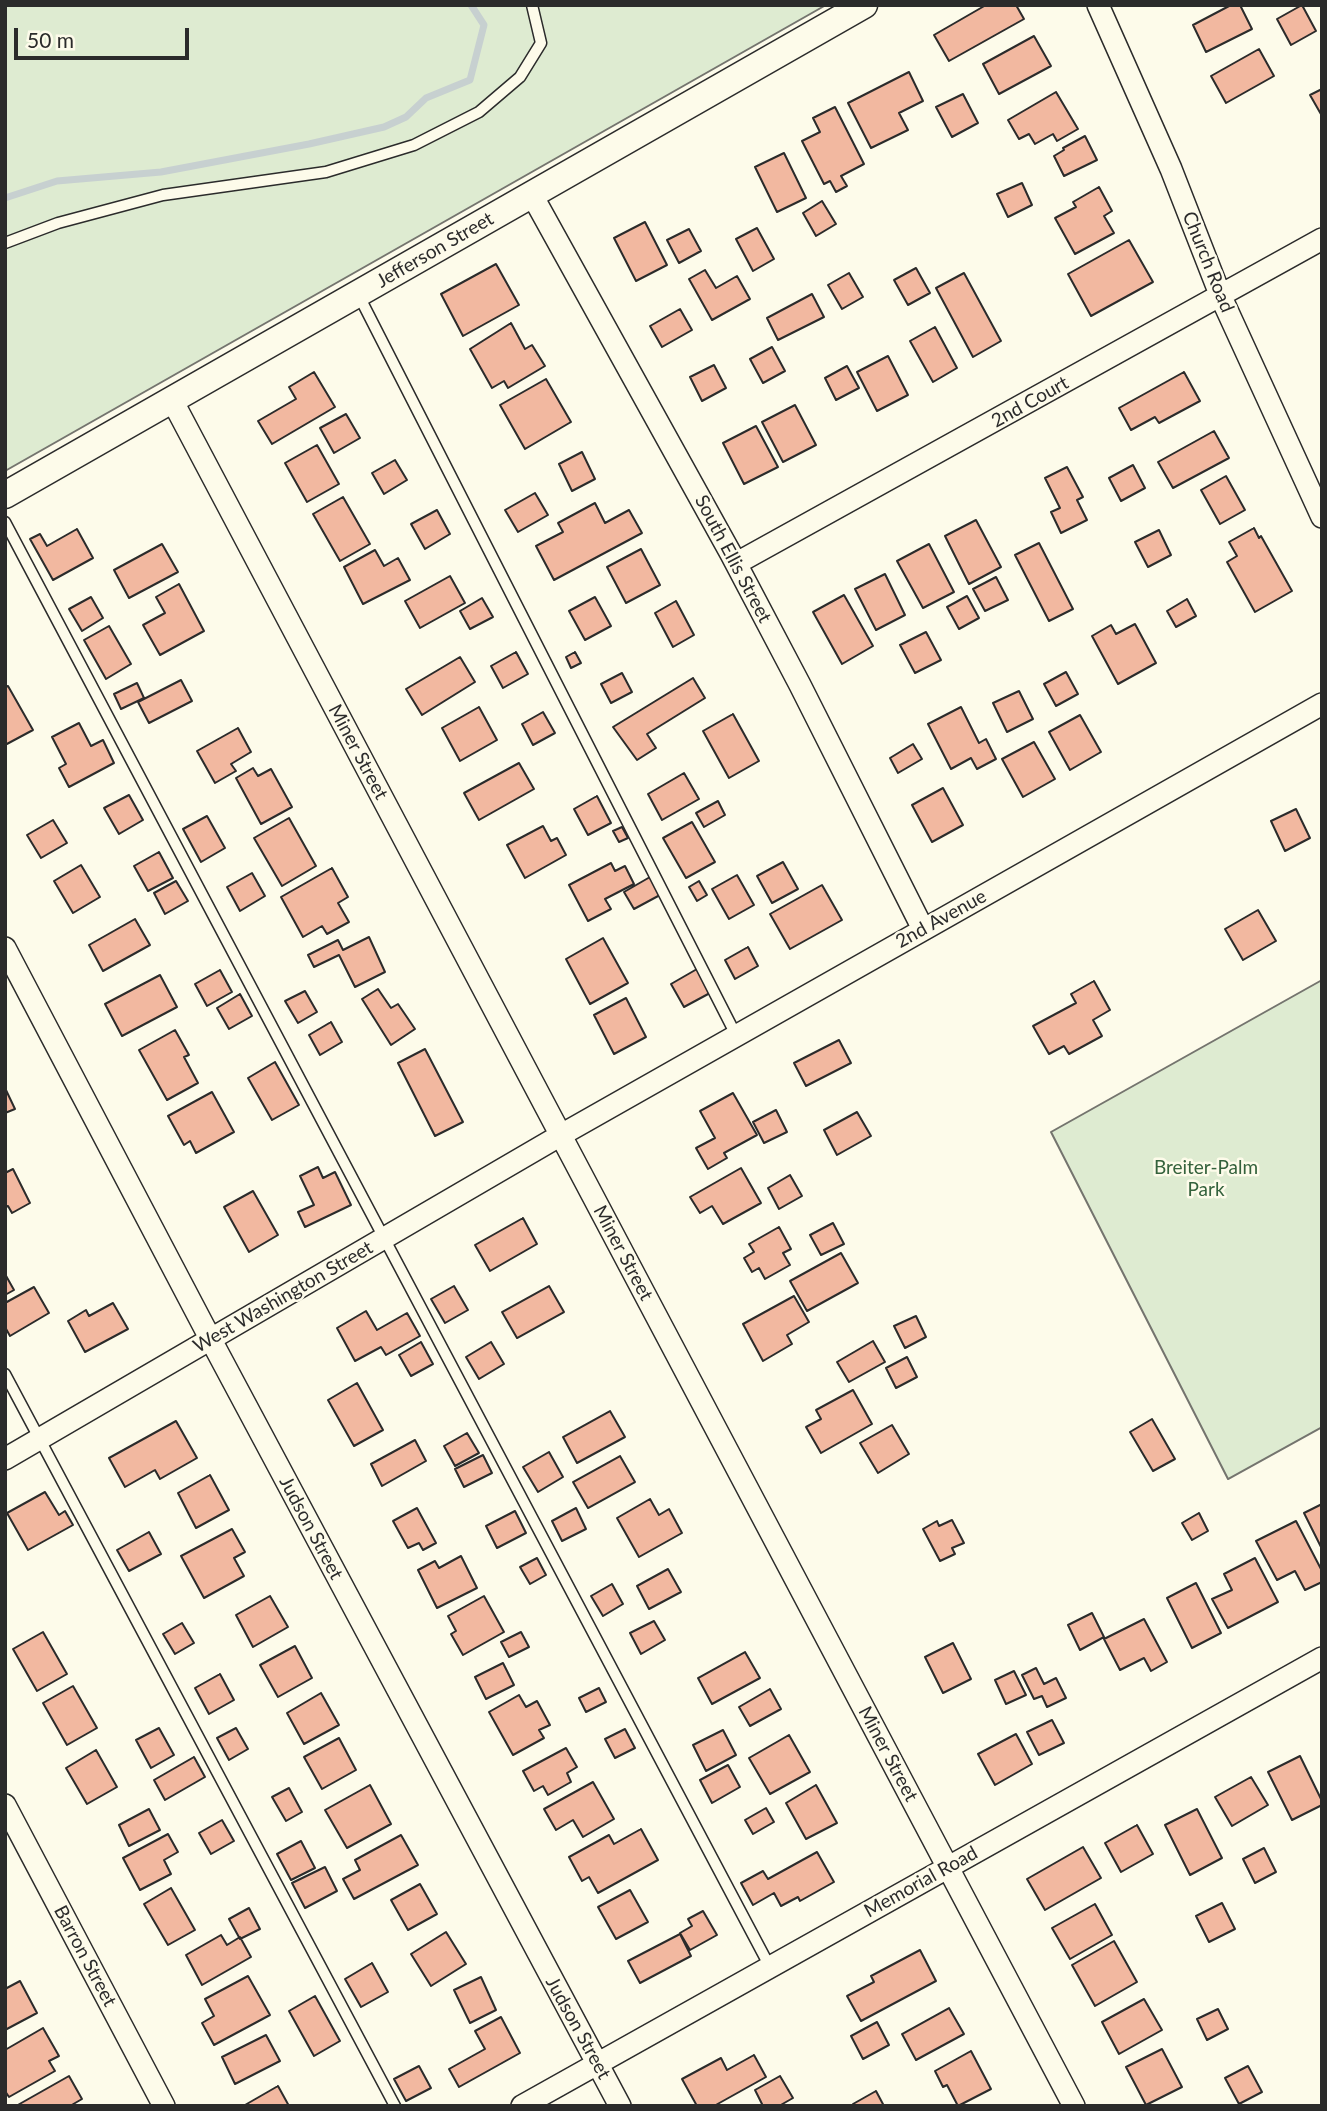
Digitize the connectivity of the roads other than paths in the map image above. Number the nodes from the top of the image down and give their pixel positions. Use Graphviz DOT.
graph roads {
  1 [pos="532,5"];
  2 [pos="864,5"];
  3 [pos="1098,5"];
  4 [pos="532,195"];
  5 [pos="1322,239"];
  6 [pos="5,243"];
  7 [pos="358,295"];
  8 [pos="1221,297"];
  9 [pos="172,400"];
  10 [pos="5,495"];
  11 [pos="1322,517"];
  12 [pos="5,522"];
  13 [pos="737,563"];
  14 [pos="1322,704"];
  15 [pos="923,929"];
  16 [pos="5,948"];
  17 [pos="736,1035"];
  18 [pos="561,1135"];
  19 [pos="383,1239"];
  20 [pos="211,1340"];
  21 [pos="5,1374"];
  22 [pos="39,1439"];
  23 [pos="5,1459"];
  24 [pos="1322,1658"];
  25 [pos="5,1805"];
  26 [pos="948,1867"];
  27 [pos="770,1966"];
  28 [pos="597,2064"];
  29 [pos="164,2106"];
  30 [pos="395,2106"];
  31 [pos="522,2106"];
  32 [pos="620,2106"];
  33 [pos="1074,2106"];
  1 -- 6 [label="lane"];
  2 -- 4 [label="street, Jefferson Street"];
  3 -- 8 [label="street, Church Road"];
  4 -- 7 [label="street, Jefferson Street"];
  4 -- 13 [label="street, South Ellis Street"];
  5 -- 8 [label="street, 2nd Court"];
  7 -- 9 [label="street, Jefferson Street"];
  7 -- 17 [label="lane"];
  8 -- 11 [label="street, Church Road"];
  8 -- 13 [label="street, 2nd Court"];
  9 -- 10 [label="street, Jefferson Street"];
  9 -- 18 [label="street, Miner Street"];
  12 -- 19 [label="lane"];
  13 -- 15 [label="street, South Ellis Street"];
  14 -- 15 [label="street, 2nd Avenue"];
  15 -- 17 [label="street, 2nd Avenue"];
  16 -- 20 [label="street, Judson Street"];
  17 -- 18 [label="street, 2nd Avenue"];
  18 -- 19 [label="street, West Washington Street"];
  18 -- 26 [label="street, Miner Street"];
  19 -- 20 [label="street, West Washington Street"];
  19 -- 27 [label="lane"];
  20 -- 22 [label="street, West Washington Street"];
  20 -- 28 [label="street, Judson Street"];
  21 -- 22 [label="lane"];
  22 -- 23 [label="street, West Washington Street"];
  22 -- 30 [label="lane"];
  24 -- 26 [label="street, Memorial Road"];
  25 -- 29 [label="street, Barron Street"];
  26 -- 27 [label="street, Memorial Road"];
  26 -- 33 [label="street, Miner Street"];
  27 -- 28 [label="street, Memorial Road"];
  28 -- 31 [label="street, Memorial Road"];
  28 -- 32 [label="street, Judson Street"];
}
